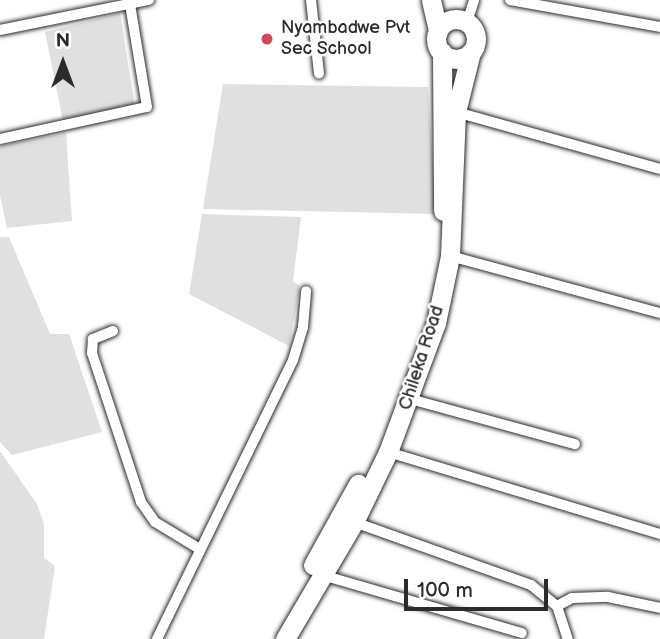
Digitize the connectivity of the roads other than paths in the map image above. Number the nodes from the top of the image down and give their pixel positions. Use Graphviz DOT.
graph roads {
  1 [pos="149,0"];
  2 [pos="311,0"];
  3 [pos="431,0"];
  4 [pos="452,0"];
  5 [pos="474,0"];
  6 [pos="510,0"];
  7 [pos="130,4"];
  8 [pos="464,21"];
  9 [pos="660,27"];
  10 [pos="0,30"];
  11 [pos="438,31"];
  12 [pos="442,52"];
  13 [pos="471,52"];
  14 [pos="319,74"];
  15 [pos="456,112"];
  16 [pos="0,139"];
  17 [pos="660,169"];
  18 [pos="450,256"];
  19 [pos="306,291"];
  20 [pos="660,313"];
  21 [pos="113,331"];
  22 [pos="410,399"];
  23 [pos="575,444"];
  24 [pos="388,452"];
  25 [pos="354,522"];
  26 [pos="660,534"];
  27 [pos="198,548"];
  28 [pos="322,575"];
  29 [pos="557,606"];
  30 [pos="660,608"];
  31 [pos="522,634"];
  32 [pos="157,639"];
  33 [pos="271,639"];
  34 [pos="285,639"];
  35 [pos="568,639"];
  1 -- 7 [label="street"];
  2 -- 14 [label="street"];
  3 -- 11 [label="highway, Chileka Road"];
  4 -- 8 [label="highway, Chileka Road"];
  5 -- 8 [label="street"];
  6 -- 9 [label="street"];
  7 -- 10 [label="street"];
  7 -- 16 [label="street"];
  8 -- 11 [label="highway"];
  8 -- 13 [label="highway, Chileka Road"];
  11 -- 12 [label="highway, Chileka Road"];
  12 -- 13 [label="highway"];
  12 -- 33 [label="highway, Chileka Road"];
  13 -- 15 [label="highway, Chileka Road"];
  15 -- 17 [label="street"];
  15 -- 18 [label="highway, Chileka Road"];
  18 -- 20 [label="street"];
  18 -- 22 [label="highway, Chileka Road"];
  19 -- 27 [label="street"];
  21 -- 27 [label="street"];
  22 -- 23 [label="street"];
  22 -- 24 [label="highway, Chileka Road"];
  24 -- 25 [label="highway, Chileka Road"];
  24 -- 26 [label="street"];
  25 -- 28 [label="highway, Chileka Road"];
  25 -- 29 [label="street"];
  27 -- 32 [label="street"];
  28 -- 31 [label="street"];
  28 -- 34 [label="highway, Chileka Road"];
  29 -- 30 [label="street"];
  29 -- 35 [label="street"];
}
